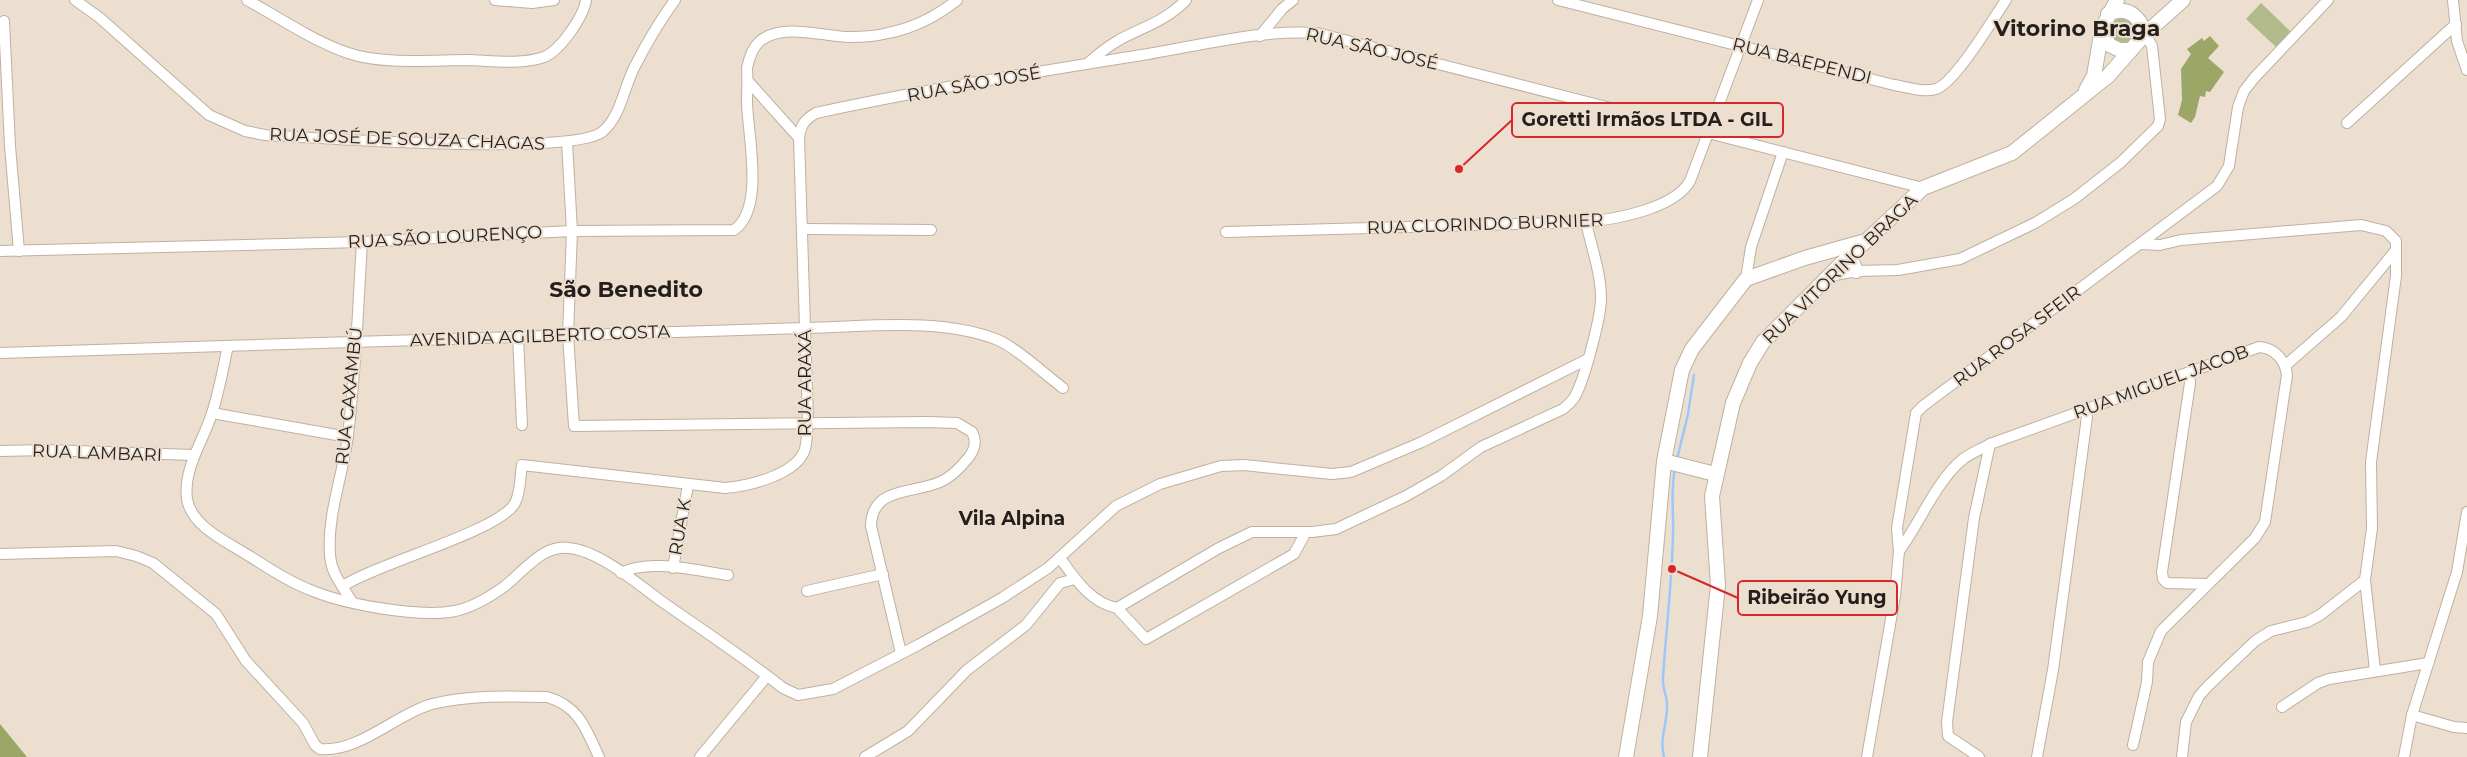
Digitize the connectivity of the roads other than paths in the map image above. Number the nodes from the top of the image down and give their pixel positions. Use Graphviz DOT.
graph roads {
  1 [pos="75,0"];
  2 [pos="247,0"];
  3 [pos="496,0"];
  4 [pos="554,0"];
  5 [pos="586,0"];
  6 [pos="675,0"];
  7 [pos="957,0"];
  8 [pos="1186,0"];
  9 [pos="1293,0"];
  10 [pos="1558,0"];
  11 [pos="1758,0"];
  12 [pos="2006,0"];
  13 [pos="2117,0"];
  14 [pos="2183,0"];
  15 [pos="2328,0"];
  16 [pos="2453,0"];
  17 [pos="2108,14"];
  18 [pos="4,21"];
  19 [pos="2456,24"];
  20 [pos="2102,28"];
  21 [pos="2145,34"];
  22 [pos="1260,36"];
  23 [pos="1742,45"];
  24 [pos="2131,50"];
  25 [pos="1086,64"];
  26 [pos="2467,70"];
  27 [pos="748,81"];
  28 [pos="2081,97"];
  29 [pos="2347,123"];
  30 [pos="1708,133"];
  31 [pos="800,138"];
  32 [pos="567,142"];
  33 [pos="1783,152"];
  34 [pos="1923,188"];
  35 [pos="1586,222"];
  36 [pos="804,229"];
  37 [pos="931,230"];
  38 [pos="572,231"];
  39 [pos="1226,232"];
  40 [pos="1865,241"];
  41 [pos="362,242"];
  42 [pos="2141,244"];
  43 [pos="2396,250"];
  44 [pos="0,251"];
  45 [pos="19,251"];
  46 [pos="1830,251"];
  47 [pos="1854,252"];
  48 [pos="1749,258"];
  49 [pos="1766,270"];
  50 [pos="1856,271"];
  51 [pos="1834,272"];
  52 [pos="1746,279"];
  53 [pos="806,328"];
  54 [pos="568,335"];
  55 [pos="518,336"];
  56 [pos="356,341"];
  57 [pos="228,346"];
  58 [pos="0,352"];
  59 [pos="1588,359"];
  60 [pos="2286,365"];
  61 [pos="2188,372"];
  62 [pos="1063,388"];
  63 [pos="2085,409"];
  64 [pos="212,413"];
  65 [pos="808,422"];
  66 [pos="522,425"];
  67 [pos="348,437"];
  68 [pos="1990,444"];
  69 [pos="0,451"];
  70 [pos="194,455"];
  71 [pos="1667,461"];
  72 [pos="1716,474"];
  73 [pos="688,485"];
  74 [pos="2467,512"];
  75 [pos="1306,532"];
  76 [pos="1899,551"];
  77 [pos="0,554"];
  78 [pos="1060,558"];
  79 [pos="673,568"];
  80 [pos="1048,568"];
  81 [pos="621,573"];
  82 [pos="883,574"];
  83 [pos="728,575"];
  84 [pos="1074,579"];
  85 [pos="2365,580"];
  86 [pos="1060,583"];
  87 [pos="2208,584"];
  88 [pos="343,586"];
  89 [pos="807,591"];
  90 [pos="352,602"];
  91 [pos="1117,608"];
  92 [pos="901,653"];
  93 [pos="2428,663"];
  94 [pos="2375,670"];
  95 [pos="767,676"];
  96 [pos="2282,706"];
  97 [pos="2412,715"];
  98 [pos="2467,728"];
  99 [pos="2133,744"];
  100 [pos="599,757"];
  101 [pos="700,757"];
  102 [pos="865,757"];
  103 [pos="1626,757"];
  104 [pos="1700,757"];
  105 [pos="1867,757"];
  106 [pos="1979,757"];
  107 [pos="2037,757"];
  108 [pos="2182,757"];
  109 [pos="2404,757"];
  1 -- 32 [label="street, RUA JOSÉ DE SOUZA CHAGAS"];
  2 -- 5 [label="street"];
  3 -- 4 [label="street"];
  6 -- 32 [label="street, RUA JOSÉ DE SOUZA CHAGAS"];
  7 -- 27 [label="street"];
  8 -- 25 [label="street"];
  9 -- 22 [label="street"];
  10 -- 23 [label="street, RUA BAEPENDI"];
  11 -- 23 [label="street, RUA CLORINDO BURNIER"];
  12 -- 23 [label="street, RUA BAEPENDI"];
  13 -- 17 [label="main road"];
  14 -- 21 [label="main road, RUA VITORINO BRAGA"];
  15 -- 42 [label="street, RUA ROSA SFEIR"];
  16 -- 19 [label="street"];
  17 -- 20 [label="main road"];
  17 -- 21 [label="main road"];
  18 -- 45 [label="street"];
  19 -- 26 [label="street"];
  19 -- 29 [label="street"];
  20 -- 24 [label="main road"];
  20 -- 28 [label="main road"];
  21 -- 24 [label="main road, RUA VITORINO BRAGA"];
  21 -- 50 [label="street"];
  22 -- 25 [label="street, RUA SÃO JOSÉ"];
  22 -- 30 [label="street, RUA SÃO JOSÉ"];
  23 -- 30 [label="street, RUA CLORINDO BURNIER"];
  24 -- 28 [label="main road, RUA VITORINO BRAGA"];
  25 -- 31 [label="street, RUA SÃO JOSÉ"];
  27 -- 31 [label="street"];
  27 -- 38 [label="street, RUA SÃO LOURENÇO"];
  28 -- 34 [label="main road, RUA VITORINO BRAGA"];
  30 -- 33 [label="street, RUA SÃO JOSÉ"];
  30 -- 35 [label="street, RUA CLORINDO BURNIER"];
  31 -- 36 [label="street, RUA ARAXÁ"];
  32 -- 38 [label="street"];
  33 -- 34 [label="street, RUA SÃO JOSÉ"];
  33 -- 48 [label="street"];
  34 -- 40 [label="main road, RUA VITORINO BRAGA"];
  35 -- 39 [label="street, RUA CLORINDO BURNIER"];
  35 -- 59 [label="street"];
  36 -- 37 [label="street"];
  36 -- 53 [label="street, RUA ARAXÁ"];
  38 -- 41 [label="street, RUA SÃO LOURENÇO"];
  38 -- 54 [label="street"];
  40 -- 46 [label="main road"];
  40 -- 47 [label="main road, RUA VITORINO BRAGA"];
  41 -- 45 [label="street, RUA SÃO LOURENÇO"];
  41 -- 56 [label="street, RUA CAXAMBÚ"];
  42 -- 43 [label="street"];
  42 -- 76 [label="street, RUA ROSA SFEIR"];
  43 -- 60 [label="street"];
  43 -- 85 [label="street"];
  44 -- 45 [label="street, RUA SÃO LOURENÇO"];
  46 -- 49 [label="main road"];
  46 -- 51 [label="main road"];
  47 -- 50 [label="main road"];
  47 -- 51 [label="main road, RUA VITORINO BRAGA"];
  48 -- 49 [label="street"];
  48 -- 52 [label="street"];
  49 -- 52 [label="main road"];
  50 -- 51 [label="street"];
  51 -- 72 [label="main road, RUA VITORINO BRAGA"];
  52 -- 71 [label="main road"];
  53 -- 54 [label="street, AVENIDA AGILBERTO COSTA"];
  53 -- 62 [label="street, AVENIDA AGILBERTO COSTA"];
  53 -- 65 [label="street, RUA ARAXÁ"];
  54 -- 55 [label="street, AVENIDA AGILBERTO COSTA"];
  54 -- 65 [label="street"];
  55 -- 56 [label="street, AVENIDA AGILBERTO COSTA"];
  55 -- 66 [label="street"];
  56 -- 57 [label="street, AVENIDA AGILBERTO COSTA"];
  56 -- 67 [label="street, RUA CAXAMBÚ"];
  57 -- 58 [label="street, AVENIDA AGILBERTO COSTA"];
  57 -- 64 [label="street"];
  59 -- 75 [label="street"];
  59 -- 78 [label="street"];
  60 -- 61 [label="street, RUA MIGUEL JACOB"];
  60 -- 87 [label="street"];
  61 -- 63 [label="street, RUA MIGUEL JACOB"];
  61 -- 87 [label="street"];
  63 -- 68 [label="street, RUA MIGUEL JACOB"];
  63 -- 107 [label="street"];
  64 -- 67 [label="street"];
  64 -- 70 [label="street"];
  65 -- 73 [label="street, RUA ARAXÁ"];
  65 -- 82 [label="street"];
  67 -- 88 [label="street, RUA CAXAMBÚ"];
  68 -- 76 [label="street, RUA MIGUEL JACOB"];
  68 -- 106 [label="street"];
  69 -- 70 [label="street, RUA LAMBARI"];
  70 -- 90 [label="street"];
  71 -- 72 [label="main road"];
  71 -- 103 [label="main road"];
  72 -- 104 [label="main road, RUA VITORINO BRAGA"];
  73 -- 79 [label="street, RUA K"];
  73 -- 88 [label="street, RUA ARAXÁ"];
  74 -- 93 [label="street"];
  75 -- 91 [label="street"];
  75 -- 91 [label="street"];
  76 -- 105 [label="street, RUA ROSA SFEIR"];
  77 -- 100 [label="street"];
  78 -- 80 [label="street"];
  78 -- 84 [label="street"];
  79 -- 81 [label="street"];
  79 -- 83 [label="street"];
  80 -- 86 [label="street"];
  80 -- 92 [label="street"];
  81 -- 90 [label="street"];
  81 -- 95 [label="street"];
  82 -- 89 [label="street"];
  82 -- 92 [label="street"];
  84 -- 86 [label="street"];
  84 -- 91 [label="street"];
  85 -- 94 [label="street"];
  85 -- 108 [label="street"];
  86 -- 102 [label="street"];
  87 -- 99 [label="street"];
  88 -- 90 [label="street, RUA CAXAMBÚ"];
  92 -- 95 [label="street"];
  93 -- 94 [label="street"];
  93 -- 97 [label="street"];
  94 -- 96 [label="street"];
  95 -- 101 [label="street"];
  97 -- 98 [label="street"];
  97 -- 109 [label="street"];
}
